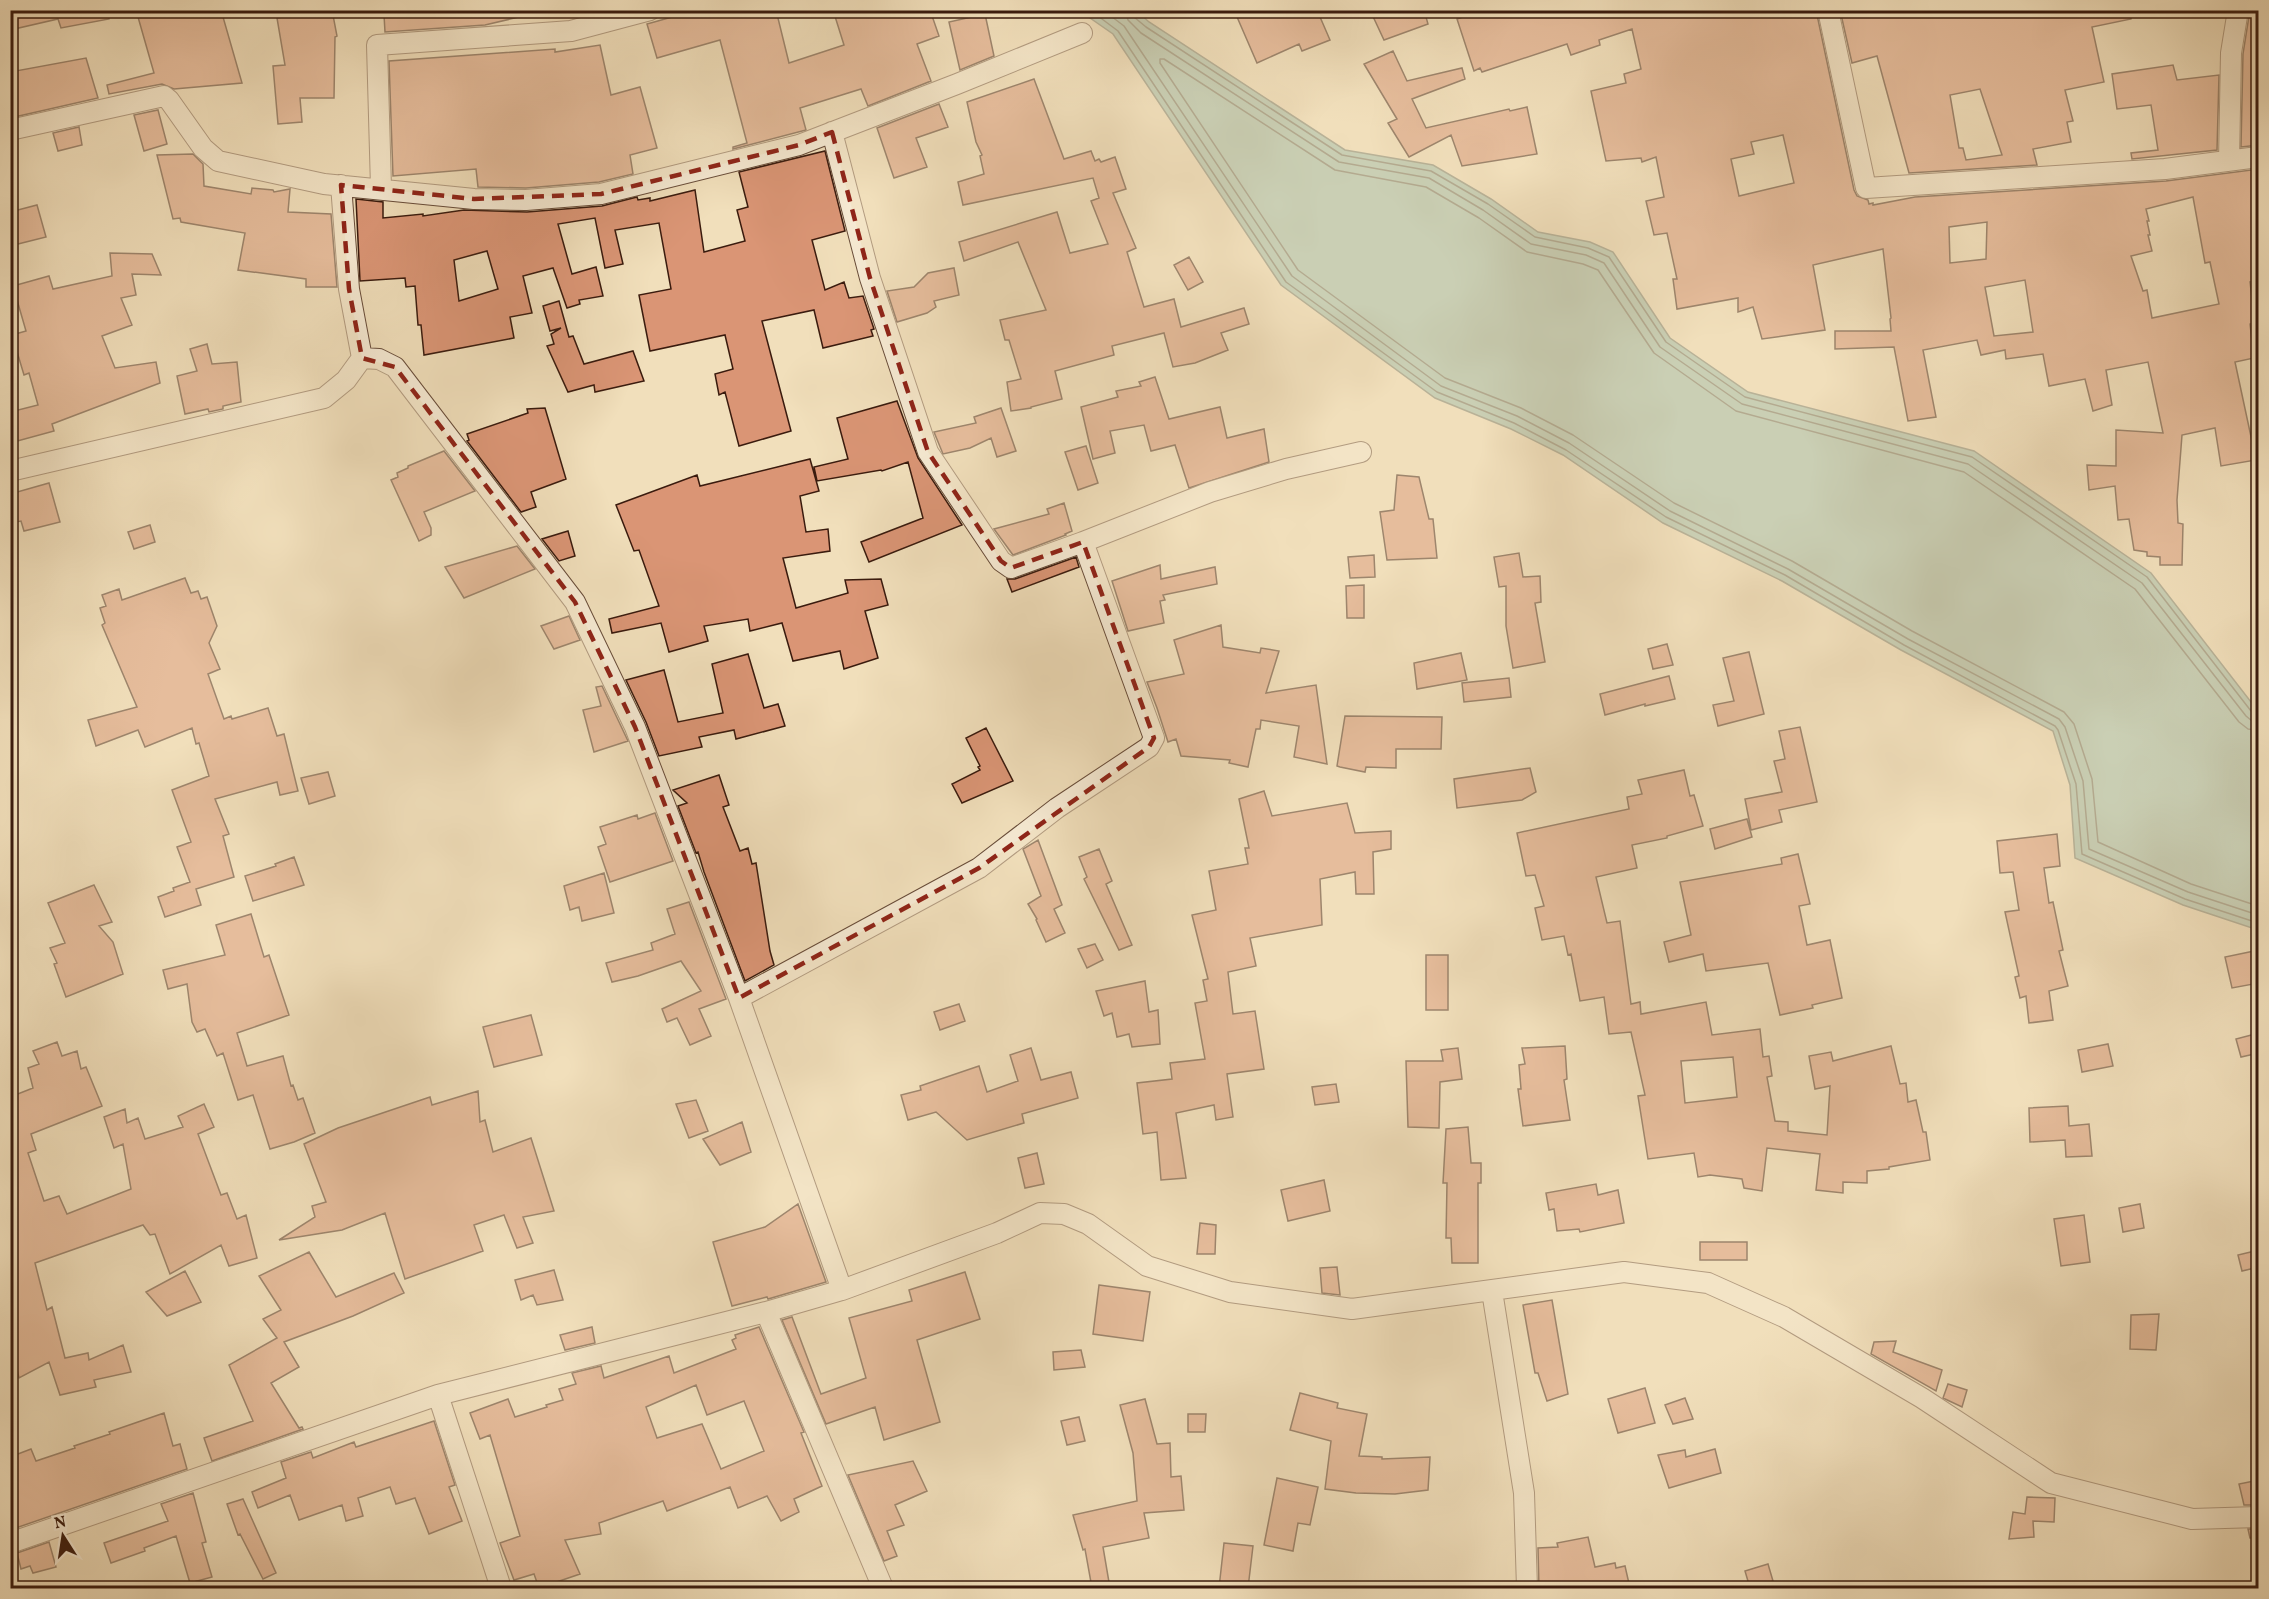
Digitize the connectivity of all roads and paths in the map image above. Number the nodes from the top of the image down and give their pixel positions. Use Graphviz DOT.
graph roads {
  1 [pos="650,10"];
  2 [pos="1828,10"];
  3 [pos="2238,10"];
  4 [pos="1082,33"];
  5 [pos="10,130"];
  6 [pos="832,132"];
  7 [pos="2259,157"];
  8 [pos="2229,161"];
  9 [pos="341,185"];
  10 [pos="381,188"];
  11 [pos="362,358"];
  12 [pos="1361,452"];
  13 [pos="10,471"];
  14 [pos="1083,542"];
  15 [pos="739,998"];
  16 [pos="842,1290"];
  17 [pos="1492,1292"];
  18 [pos="766,1311"];
  19 [pos="438,1395"];
  20 [pos="2259,1516"];
  21 [pos="10,1543"];
  22 [pos="501,1588"];
  23 [pos="882,1588"];
  24 [pos="1527,1588"];
  1 -- 10 [label="street"];
  2 -- 8 [label="street"];
  3 -- 8 [label="street"];
  4 -- 6 [label="street"];
  5 -- 9 [label="street"];
  6 -- 10 [label="street"];
  6 -- 14 [label="street"];
  7 -- 8 [label="street"];
  9 -- 10 [label="street"];
  9 -- 11 [label="street"];
  11 -- 13 [label="street"];
  11 -- 15 [label="street"];
  12 -- 14 [label="street"];
  14 -- 15 [label="street"];
  15 -- 16 [label="street"];
  16 -- 17 [label="street"];
  16 -- 18 [label="street"];
  17 -- 20 [label="street"];
  17 -- 24 [label="street"];
  18 -- 19 [label="street"];
  18 -- 23 [label="street"];
  19 -- 21 [label="street"];
  19 -- 22 [label="street"];
}
